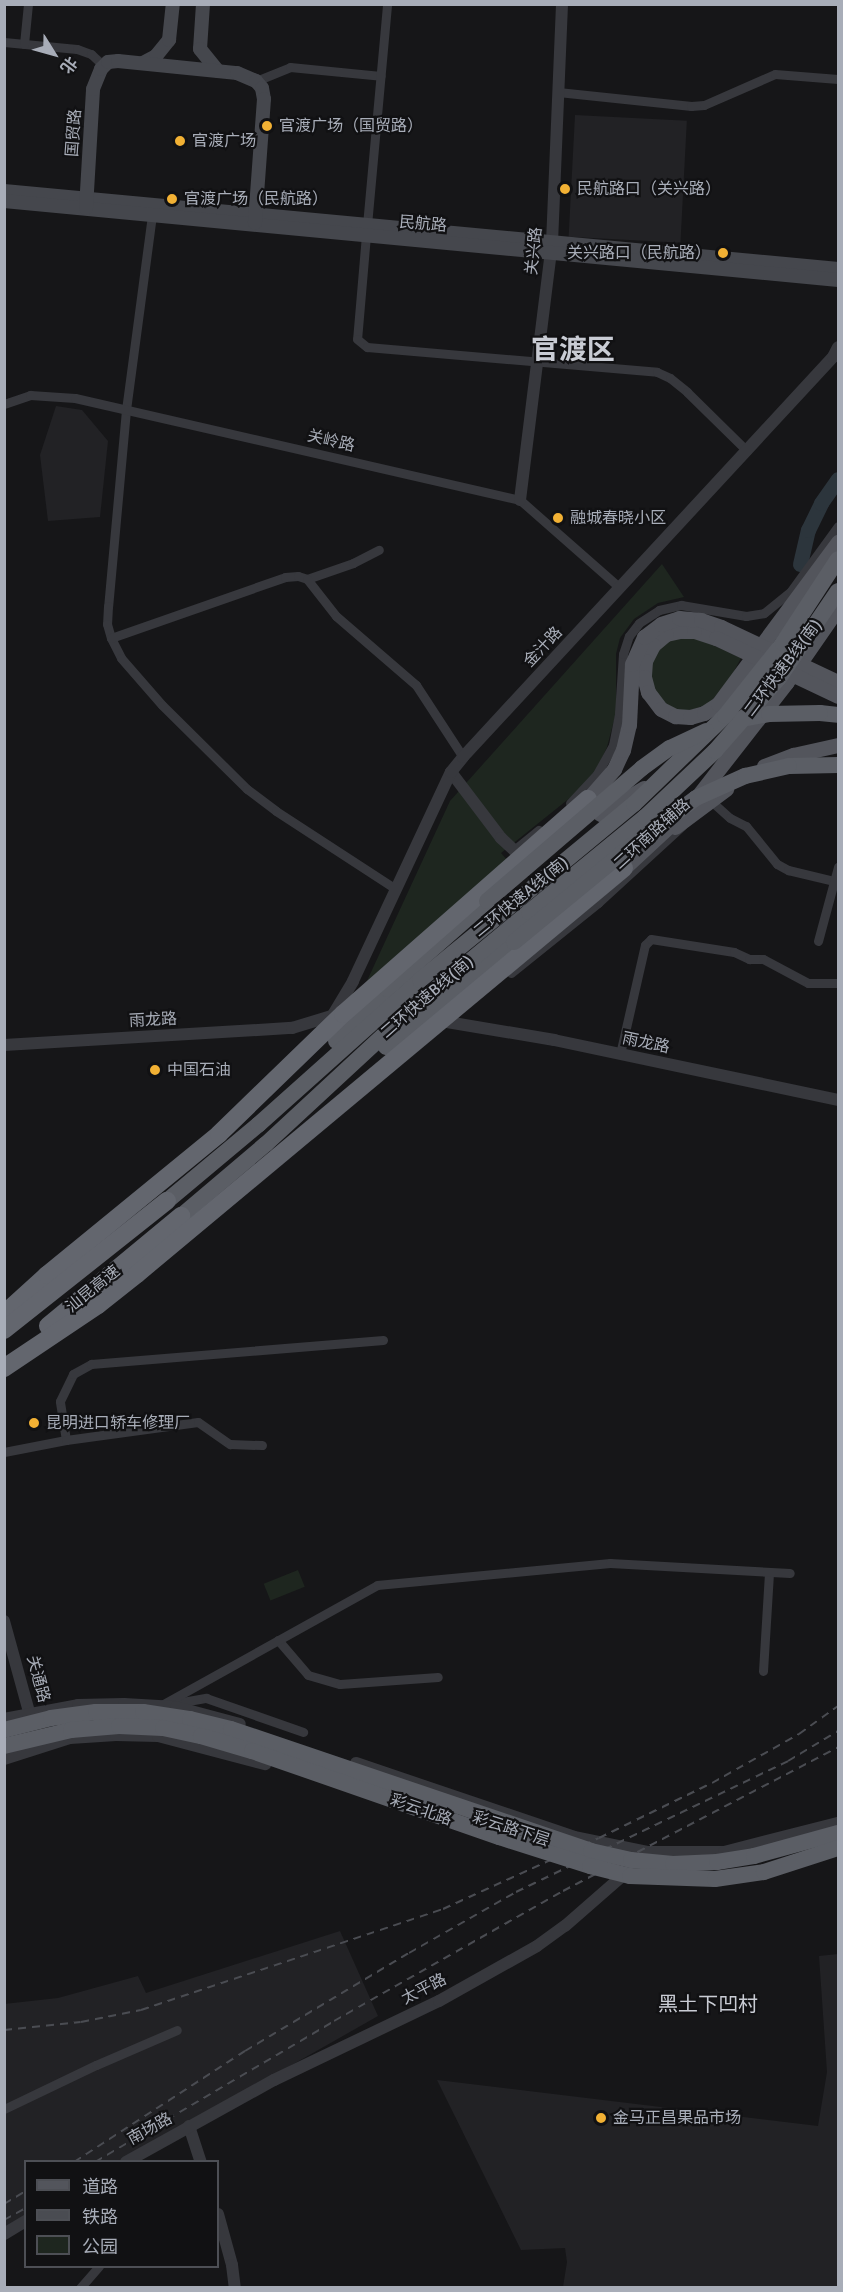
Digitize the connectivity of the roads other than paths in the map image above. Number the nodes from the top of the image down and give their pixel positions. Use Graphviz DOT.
graph roads {
  1 [pos="28,4"];
  2 [pos="173,4"];
  3 [pos="203,4"];
  4 [pos="387,4"];
  5 [pos="562,4"];
  6 [pos="4,42"];
  7 [pos="24,44"];
  8 [pos="143,63"];
  9 [pos="104,66"];
  10 [pos="218,71"];
  11 [pos="381,76"];
  12 [pos="838,79"];
  13 [pos="256,81"];
  14 [pos="558,92"];
  15 [pos="4,191"];
  16 [pos="4,201"];
  17 [pos="86,205"];
  18 [pos="152,215"];
  19 [pos="255,220"];
  20 [pos="366,230"];
  21 [pos="552,248"];
  22 [pos="838,269"];
  23 [pos="838,280"];
  24 [pos="838,347"];
  25 [pos="537,363"];
  26 [pos="4,404"];
  27 [pos="126,410"];
  28 [pos="747,451"];
  29 [pos="520,500"];
  30 [pos="838,526"];
  31 [pos="838,543"];
  32 [pos="379,550"];
  33 [pos="833,558"];
  34 [pos="307,579"];
  35 [pos="620,588"];
  36 [pos="838,591"];
  37 [pos="838,608"];
  38 [pos="718,632"];
  39 [pos="111,638"];
  40 [pos="838,682"];
  41 [pos="838,696"];
  42 [pos="838,715"];
  43 [pos="838,745"];
  44 [pos="463,757"];
  45 [pos="838,765"];
  46 [pos="757,770"];
  47 [pos="451,772"];
  48 [pos="588,798"];
  49 [pos="711,801"];
  50 [pos="600,814"];
  51 [pos="515,852"];
  52 [pos="838,867"];
  53 [pos="624,868"];
  54 [pos="836,882"];
  55 [pos="391,886"];
  56 [pos="483,897"];
  57 [pos="524,906"];
  58 [pos="818,941"];
  59 [pos="838,983"];
  60 [pos="336,1014"];
  61 [pos="449,1022"];
  62 [pos="4,1045"];
  63 [pos="620,1054"];
  64 [pos="838,1100"];
  65 [pos="266,1144"];
  66 [pos="233,1146"];
  67 [pos="167,1201"];
  68 [pos="182,1216"];
  69 [pos="4,1314"];
  70 [pos="4,1330"];
  71 [pos="383,1340"];
  72 [pos="4,1361"];
  73 [pos="4,1368"];
  74 [pos="66,1440"];
  75 [pos="262,1445"];
  76 [pos="4,1452"];
  77 [pos="769,1572"];
  78 [pos="790,1573"];
  79 [pos="4,1621"];
  80 [pos="278,1640"];
  81 [pos="763,1671"];
  82 [pos="438,1677"];
  83 [pos="160,1706"];
  84 [pos="30,1713"];
  85 [pos="4,1719"];
  86 [pos="4,1730"];
  87 [pos="303,1732"];
  88 [pos="4,1746"];
  89 [pos="38,1747"];
  90 [pos="4,1758"];
  91 [pos="838,1823"];
  92 [pos="838,1833"];
  93 [pos="838,1848"];
  94 [pos="655,1852"];
  95 [pos="838,1854"];
  96 [pos="619,1878"];
  97 [pos="177,2030"];
  98 [pos="4,2109"];
  99 [pos="189,2126"];
  100 [pos="130,2160"];
  101 [pos="200,2160"];
  102 [pos="219,2218"];
  103 [pos="24,2222"];
  104 [pos="4,2234"];
  105 [pos="97,2268"];
  106 [pos="80,2288"];
  107 [pos="235,2288"];
  1 -- 7 [label="street"];
  2 -- 8 [label="main road"];
  3 -- 10 [label="main road"];
  4 -- 11 [label="street"];
  5 -- 14 [label="street, 关兴路"];
  6 -- 7 [label="street"];
  7 -- 9 [label="street"];
  8 -- 9 [label="main road"];
  8 -- 10 [label="main road"];
  9 -- 17 [label="main road, 国贸路"];
  10 -- 13 [label="main road"];
  11 -- 13 [label="street"];
  11 -- 20 [label="street"];
  12 -- 14 [label="street"];
  13 -- 19 [label="main road"];
  14 -- 21 [label="street, 关兴路"];
  15 -- 17 [label="main road, 民航路"];
  16 -- 17 [label="main road, 民航路"];
  17 -- 18 [label="main road, 民航路"];
  17 -- 19 [label="main road, 民航路"];
  18 -- 19 [label="main road, 民航路"];
  18 -- 27 [label="street"];
  19 -- 20 [label="main road, 民航路"];
  20 -- 21 [label="main road, 民航路"];
  20 -- 25 [label="street"];
  21 -- 22 [label="main road, 民航路"];
  21 -- 23 [label="main road, 民航路"];
  21 -- 25 [label="street, 关兴路"];
  24 -- 28 [label="street, 金汁路"];
  25 -- 28 [label="street"];
  25 -- 29 [label="street, 关兴路"];
  26 -- 27 [label="street, 关岭路"];
  27 -- 29 [label="street, 关岭路"];
  27 -- 39 [label="street"];
  28 -- 35 [label="street, 金汁路"];
  29 -- 35 [label="street, 关岭路"];
  30 -- 51 [label="street"];
  31 -- 33 [label="main road"];
  31 -- 50 [label="main road"];
  32 -- 34 [label="street"];
  33 -- 38 [label="main road"];
  33 -- 57 [label="highway, 二环快速A线(南), bridge"];
  34 -- 39 [label="street"];
  34 -- 44 [label="street"];
  35 -- 44 [label="street, 金汁路"];
  36 -- 57 [label="highway, 二环快速B线(南), bridge"];
  37 -- 53 [label="main road"];
  38 -- 40 [label="main road, bridge"];
  38 -- 41 [label="main road, bridge"];
  38 -- 48 [label="main road"];
  39 -- 55 [label="street"];
  42 -- 56 [label="highway, bridge"];
  43 -- 46 [label="main road"];
  44 -- 47 [label="street, 金汁路"];
  45 -- 65 [label="highway, bridge"];
  46 -- 49 [label="street, 二环南路辅路"];
  46 -- 53 [label="main road"];
  47 -- 51 [label="street"];
  47 -- 60 [label="street, 金汁路"];
  48 -- 56 [label="highway"];
  49 -- 54 [label="street"];
  49 -- 61 [label="street, 二环南路辅路"];
  50 -- 56 [label="highway"];
  52 -- 54 [label="street"];
  53 -- 73 [label="highway"];
  54 -- 58 [label="street"];
  56 -- 66 [label="highway"];
  56 -- 69 [label="highway"];
  57 -- 65 [label="highway, 二环快速B线(南)"];
  57 -- 66 [label="highway, 二环快速A线(南)"];
  59 -- 63 [label="street"];
  60 -- 62 [label="street, 雨龙路"];
  61 -- 63 [label="street, 雨龙路"];
  63 -- 64 [label="street, 雨龙路"];
  65 -- 68 [label="highway, 二环快速B线(南)"];
  66 -- 67 [label="highway, 二环快速A线(南)"];
  67 -- 70 [label="highway, 汕昆高速"];
  68 -- 72 [label="highway, 汕昆高速"];
  71 -- 74 [label="street"];
  74 -- 75 [label="street"];
  74 -- 76 [label="street"];
  77 -- 78 [label="street"];
  77 -- 80 [label="street"];
  77 -- 81 [label="street"];
  79 -- 84 [label="street, 关通路"];
  80 -- 82 [label="street"];
  80 -- 83 [label="street"];
  83 -- 84 [label="street, 彩云路下层"];
  83 -- 87 [label="street"];
  83 -- 94 [label="street, 彩云路下层"];
  84 -- 85 [label="street, 彩云路下层"];
  84 -- 89 [label="street, 关通路"];
  86 -- 92 [label="highway, 彩云北路, bridge"];
  88 -- 93 [label="highway, 彩云北路, bridge"];
  89 -- 90 [label="street, 彩云路下层"];
  89 -- 96 [label="street, 彩云路下层"];
  91 -- 94 [label="street, 彩云路下层"];
  94 -- 96 [label="street, 太平路"];
  95 -- 96 [label="street, 彩云路下层"];
  96 -- 99 [label="street, 太平路"];
  97 -- 98 [label="street"];
  99 -- 100 [label="street, 南场路"];
  99 -- 101 [label="street"];
  102 -- 107 [label="street"];
  103 -- 104 [label="street"];
  105 -- 106 [label="street"];
}
